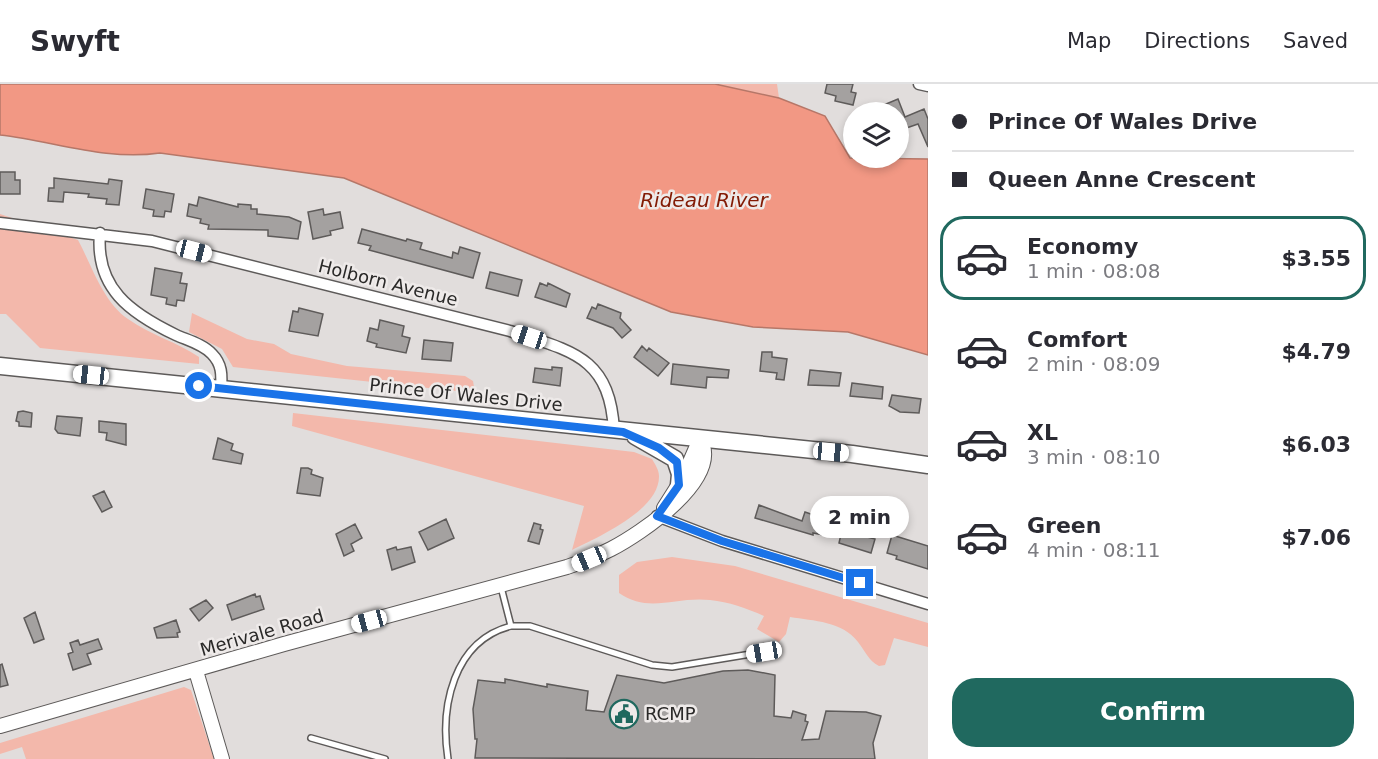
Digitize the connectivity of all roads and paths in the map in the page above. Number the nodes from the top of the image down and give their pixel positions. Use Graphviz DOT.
graph roads {
  1 [pos="919,84"];
  2 [pos="928,86"];
  3 [pos="0,223"];
  4 [pos="100,233"];
  5 [pos="0,366"];
  6 [pos="220,388"];
  7 [pos="618,431"];
  8 [pos="700,439"];
  9 [pos="928,465"];
  10 [pos="679,485"];
  11 [pos="659,515"];
  12 [pos="501,585"];
  13 [pos="928,604"];
  14 [pos="511,626"];
  15 [pos="764,652"];
  16 [pos="196,671"];
  17 [pos="0,726"];
  18 [pos="311,738"];
  19 [pos="222,759"];
  20 [pos="385,759"];
  21 [pos="448,759"];
  1 -- 2 [label="street"];
  3 -- 4 [label="street, Holborn Avenue"];
  4 -- 6 [label="street"];
  4 -- 7 [label="street, Holborn Avenue"];
  5 -- 6 [label="main road, Prince Of Wales Drive"];
  6 -- 7 [label="main road, Prince Of Wales Drive"];
  7 -- 8 [label="main road, Prince Of Wales Drive"];
  7 -- 10 [label="main road"];
  8 -- 9 [label="main road, Prince Of Wales Drive"];
  8 -- 10 [label="main road, Merivale Road"];
  8 -- 11 [label="main road, Merivale Road"];
  10 -- 11 [label="main road, Merivale Road"];
  11 -- 12 [label="main road, Merivale Road"];
  11 -- 13 [label="street"];
  12 -- 14 [label="lane"];
  12 -- 16 [label="main road, Merivale Road"];
  14 -- 15 [label="lane"];
  14 -- 21 [label="lane"];
  16 -- 17 [label="main road, Merivale Road"];
  16 -- 19 [label="main road"];
  18 -- 20 [label="lane"];
}
